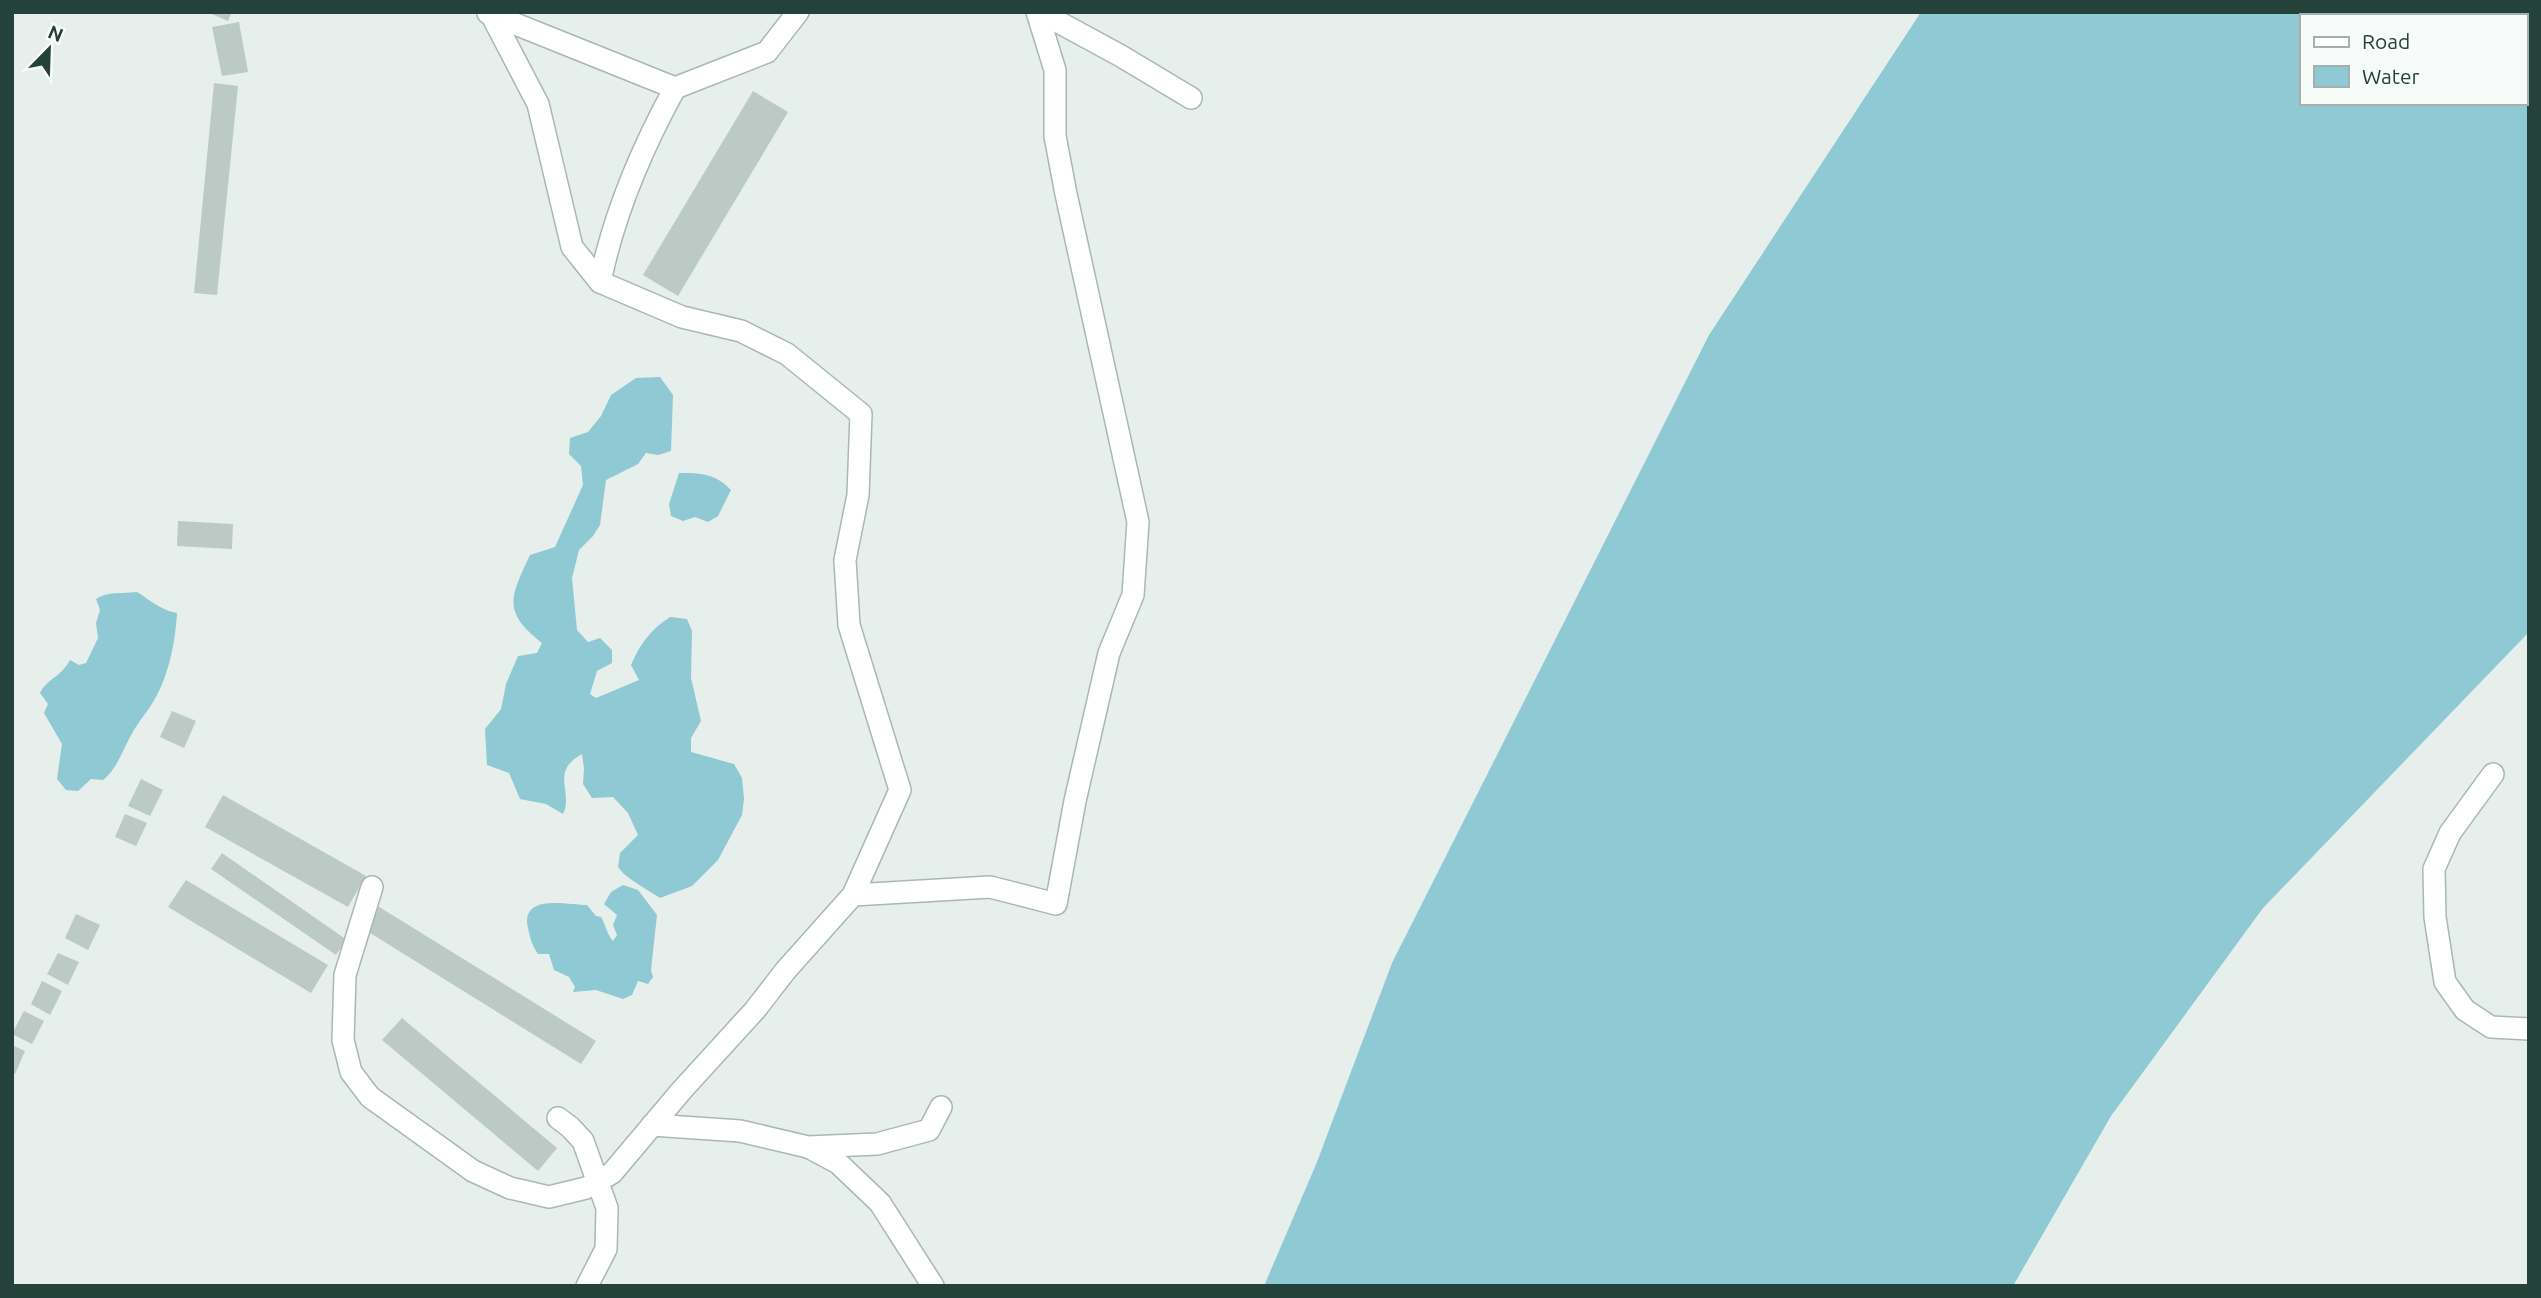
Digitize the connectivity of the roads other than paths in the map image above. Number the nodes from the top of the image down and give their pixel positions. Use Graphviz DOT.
graph roads {
  1 [pos="798,12"];
  2 [pos="1038,12"];
  3 [pos="489,14"];
  4 [pos="675,88"];
  5 [pos="1191,98"];
  6 [pos="600,282"];
  7 [pos="2493,774"];
  8 [pos="373,887"];
  9 [pos="853,895"];
  10 [pos="2529,1029"];
  11 [pos="941,1107"];
  12 [pos="558,1118"];
  13 [pos="652,1125"];
  14 [pos="808,1147"];
  15 [pos="598,1181"];
  16 [pos="587,1286"];
  17 [pos="933,1286"];
  1 -- 4 [label="street"];
  2 -- 5 [label="street"];
  2 -- 9 [label="street"];
  3 -- 4 [label="street"];
  3 -- 6 [label="street"];
  4 -- 6 [label="street"];
  6 -- 9 [label="street"];
  7 -- 10 [label="street"];
  8 -- 15 [label="street"];
  9 -- 13 [label="street"];
  11 -- 14 [label="street"];
  12 -- 15 [label="street"];
  13 -- 14 [label="street"];
  13 -- 15 [label="street"];
  14 -- 17 [label="street"];
  15 -- 16 [label="street"];
}
